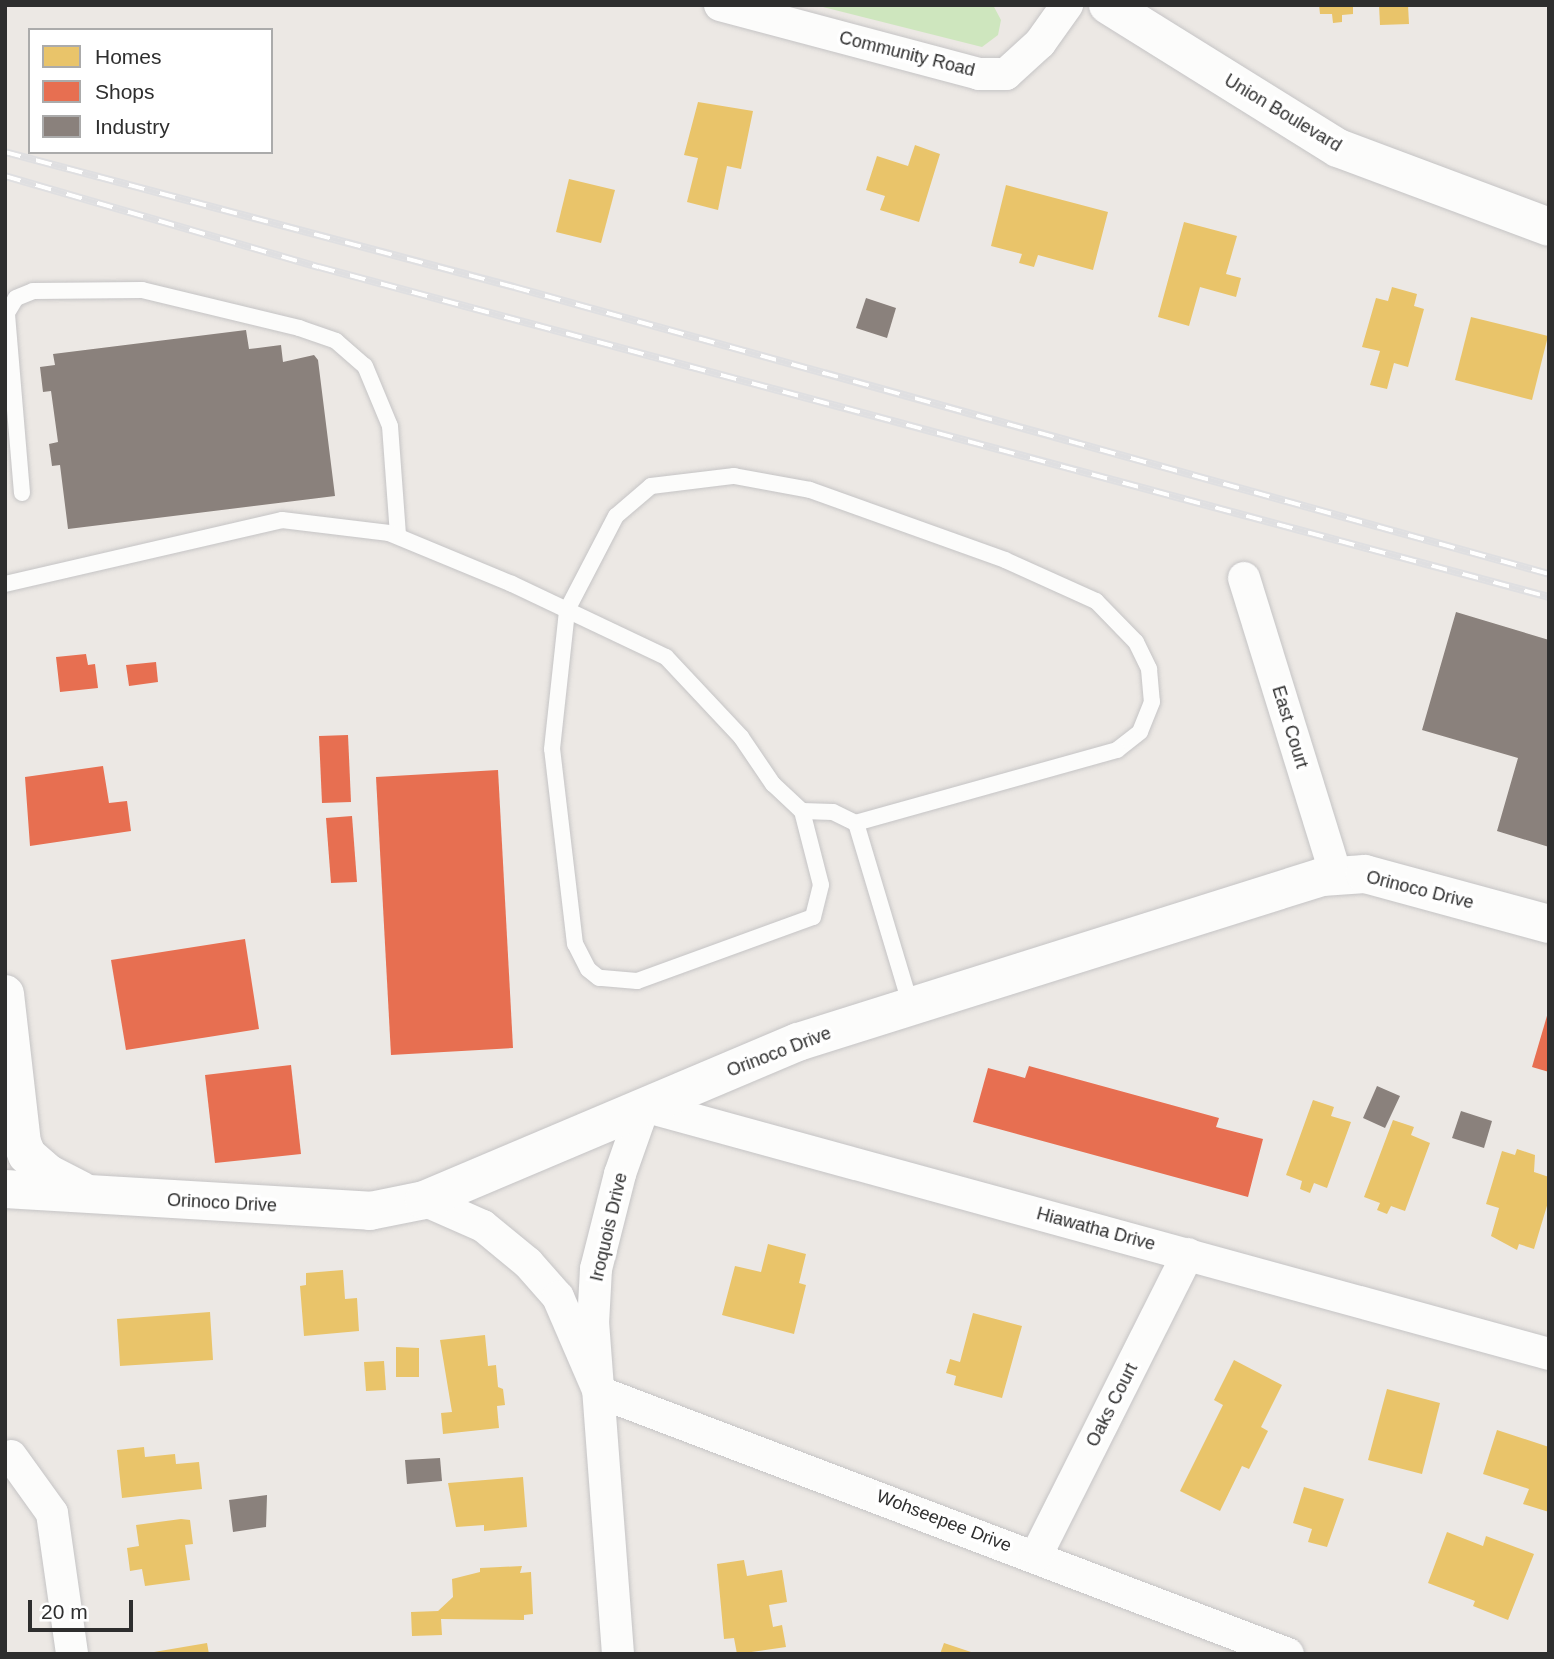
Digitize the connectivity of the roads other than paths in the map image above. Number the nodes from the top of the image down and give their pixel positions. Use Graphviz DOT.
graph roads {
  1 [pos="720,5"];
  2 [pos="1067,5"];
  3 [pos="1108,5"];
  4 [pos="1549,227"];
  5 [pos="22,493"];
  6 [pos="398,536"];
  7 [pos="1244,578"];
  8 [pos="5,584"];
  9 [pos="566,610"];
  10 [pos="802,811"];
  11 [pos="856,823"];
  12 [pos="1336,876"];
  13 [pos="1549,924"];
  14 [pos="5,994"];
  15 [pos="911,1006"];
  16 [pos="643,1106"];
  17 [pos="5,1189"];
  18 [pos="92,1195"];
  19 [pos="424,1200"];
  20 [pos="1188,1254"];
  21 [pos="1549,1354"];
  22 [pos="599,1392"];
  23 [pos="12,1456"];
  24 [pos="1036,1556"];
  25 [pos="72,1654"];
  26 [pos="618,1654"];
  27 [pos="1288,1654"];
  1 -- 2 [label="street, Community Road"];
  3 -- 4 [label="street, Union Boulevard"];
  5 -- 6 [label="lane"];
  6 -- 8 [label="lane"];
  6 -- 9 [label="lane"];
  7 -- 12 [label="street, East Court"];
  9 -- 10 [label="lane"];
  9 -- 10 [label="lane"];
  9 -- 11 [label="lane"];
  10 -- 11 [label="lane"];
  11 -- 15 [label="lane"];
  12 -- 13 [label="street, Orinoco Drive"];
  12 -- 15 [label="street, Orinoco Drive"];
  14 -- 18 [label="street"];
  15 -- 16 [label="street, Orinoco Drive"];
  16 -- 19 [label="street, Orinoco Drive"];
  16 -- 20 [label="street, Hiawatha Drive"];
  16 -- 22 [label="street, Iroquois Drive"];
  17 -- 18 [label="street, Orinoco Drive"];
  18 -- 19 [label="street, Orinoco Drive"];
  19 -- 22 [label="street, Iroquois Drive"];
  20 -- 21 [label="street, Hiawatha Drive"];
  20 -- 24 [label="street, Oaks Court"];
  22 -- 24 [label="street, Wohseepee Drive"];
  22 -- 26 [label="street, Iroquois Drive"];
  23 -- 25 [label="street"];
  24 -- 27 [label="street, Wohseepee Drive"];
}
